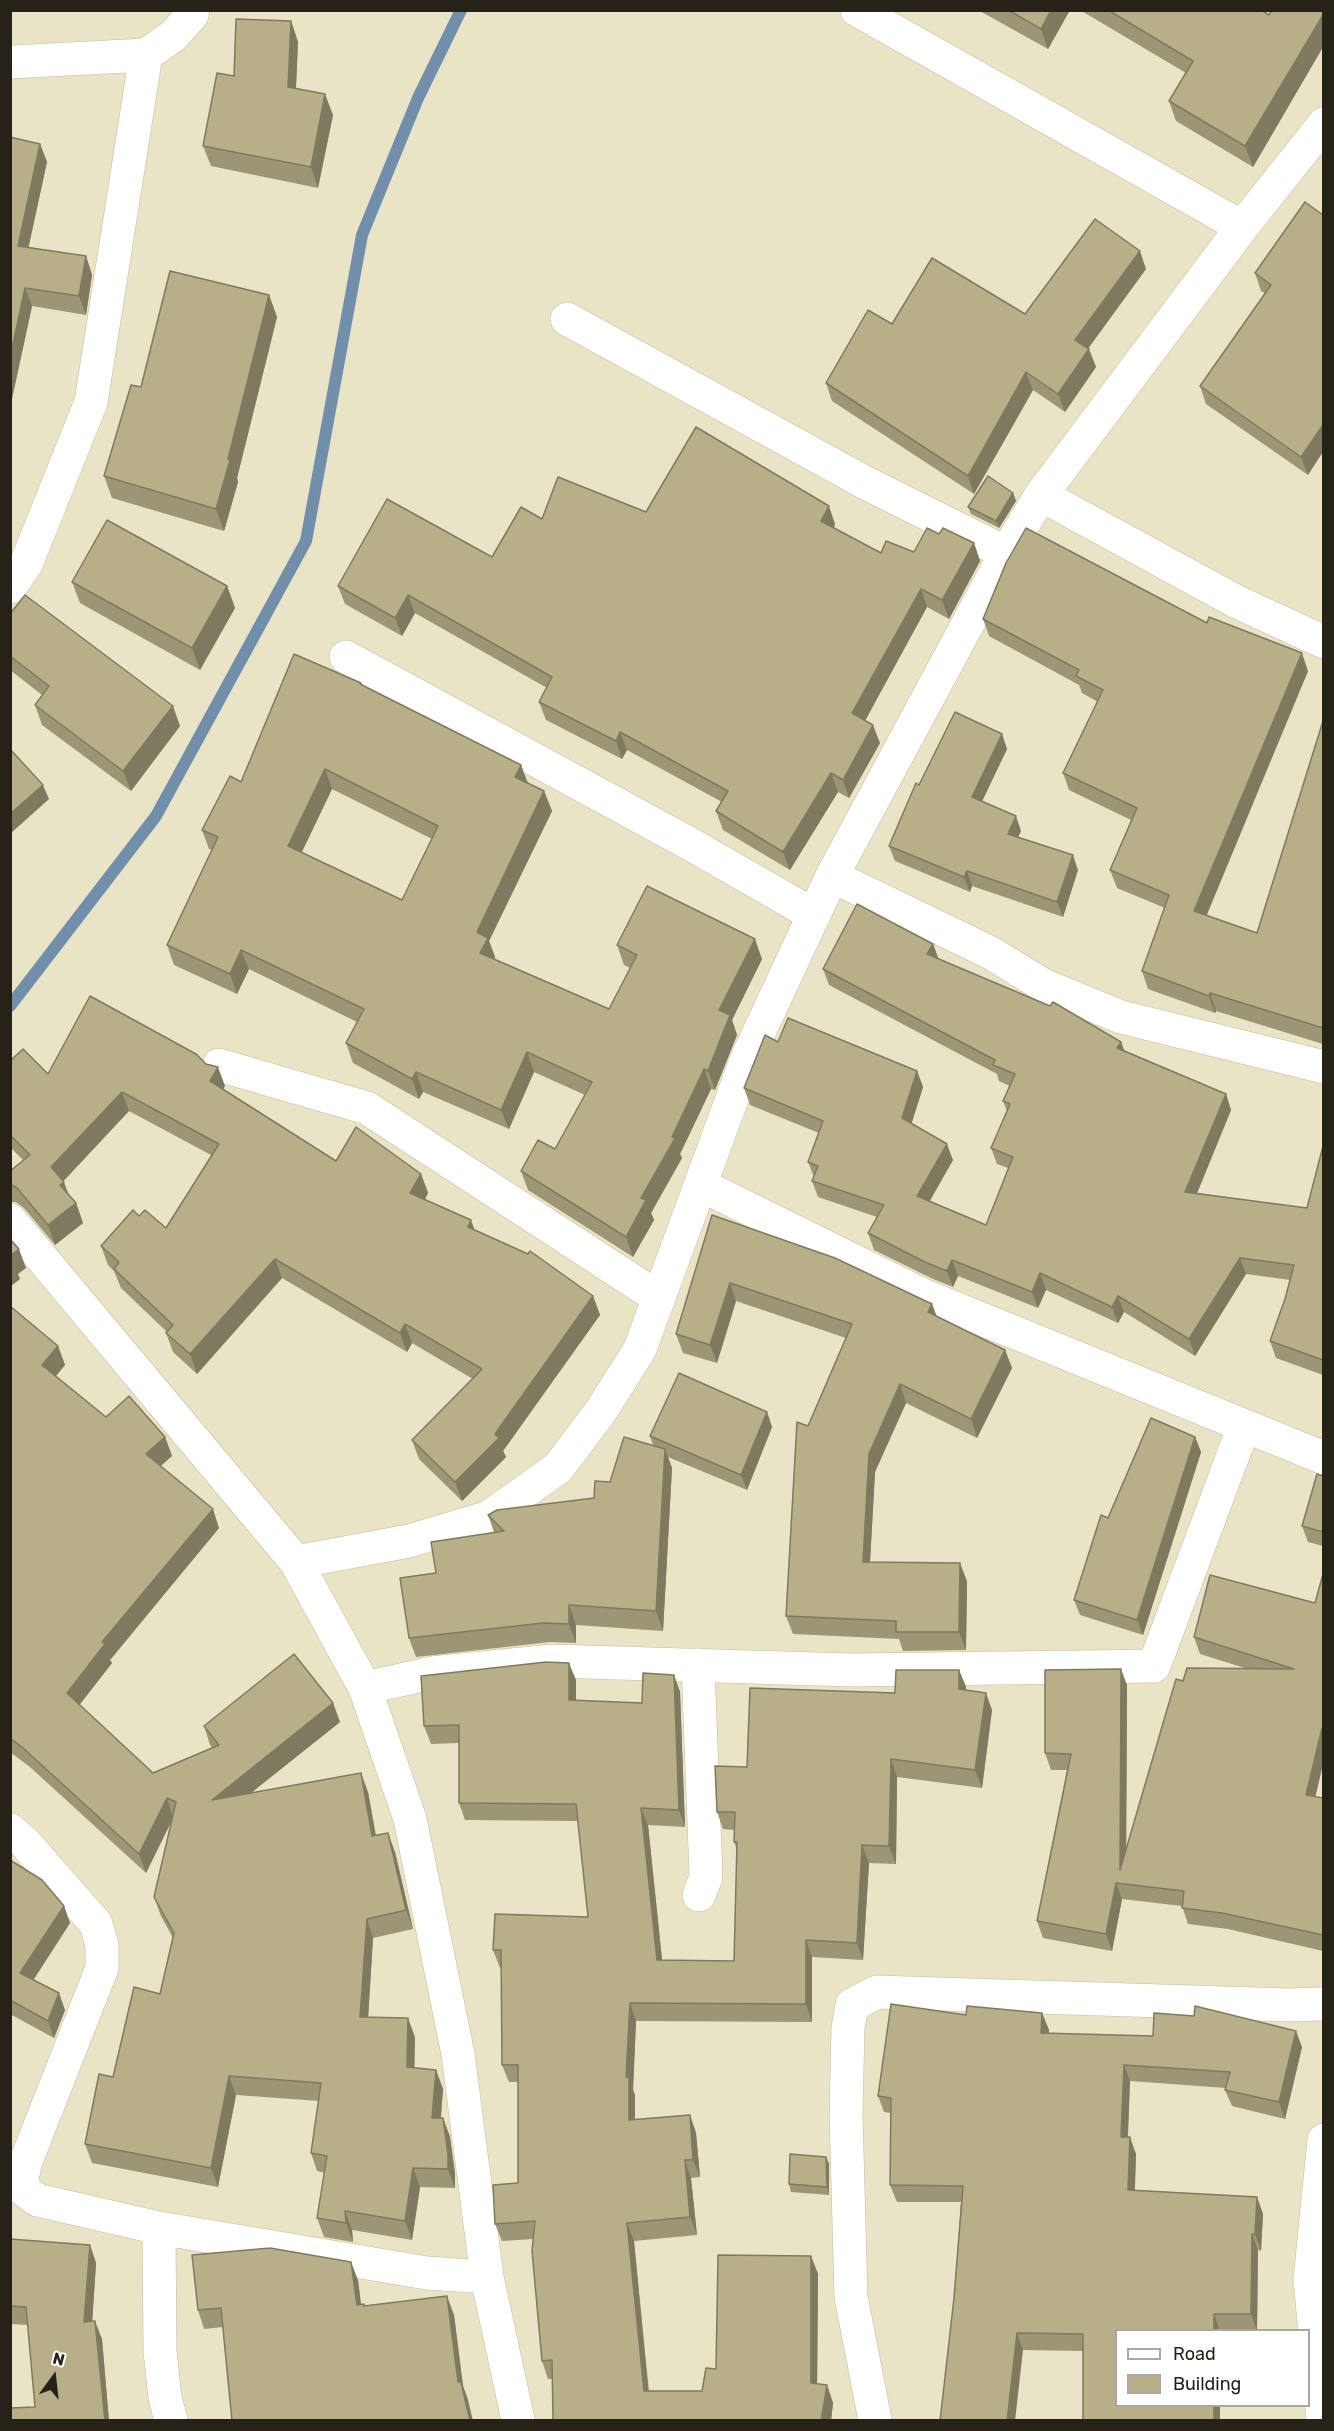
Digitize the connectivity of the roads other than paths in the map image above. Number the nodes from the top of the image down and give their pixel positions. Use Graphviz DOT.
graph roads {
  1 [pos="193,10"];
  2 [pos="857,10"];
  3 [pos="146,55"];
  4 [pos="10,62"];
  5 [pos="1323,125"];
  6 [pos="1242,227"];
  7 [pos="567,319"];
  8 [pos="1041,495"];
  9 [pos="1006,553"];
  10 [pos="10,587"];
  11 [pos="1323,642"];
  12 [pos="346,657"];
  13 [pos="832,876"];
  14 [pos="814,915"];
  15 [pos="219,1065"];
  16 [pos="1323,1067"];
  17 [pos="701,1185"];
  18 [pos="10,1220"];
  19 [pos="659,1298"];
  20 [pos="1244,1426"];
  21 [pos="1323,1458"];
  22 [pos="296,1562"];
  23 [pos="698,1665"];
  24 [pos="365,1688"];
  25 [pos="10,1830"];
  26 [pos="699,1895"];
  27 [pos="1323,2004"];
  28 [pos="1323,2140"];
  29 [pos="17,2192"];
  30 [pos="159,2228"];
  31 [pos="487,2277"];
  32 [pos="1323,2409"];
  33 [pos="171,2421"];
  34 [pos="518,2421"];
  35 [pos="875,2421"];
  1 -- 3 [label="street"];
  2 -- 6 [label="street"];
  3 -- 4 [label="street"];
  3 -- 10 [label="street"];
  5 -- 6 [label="street"];
  6 -- 8 [label="street"];
  7 -- 9 [label="street"];
  8 -- 9 [label="street"];
  8 -- 11 [label="street"];
  9 -- 13 [label="street"];
  12 -- 14 [label="street"];
  13 -- 14 [label="street"];
  13 -- 16 [label="street"];
  14 -- 17 [label="street"];
  15 -- 19 [label="street"];
  17 -- 19 [label="street"];
  17 -- 20 [label="street"];
  18 -- 22 [label="street"];
  19 -- 22 [label="street"];
  20 -- 21 [label="street"];
  20 -- 23 [label="street"];
  22 -- 24 [label="street"];
  23 -- 24 [label="street"];
  23 -- 26 [label="street"];
  24 -- 31 [label="street"];
  25 -- 29 [label="street"];
  27 -- 35 [label="street"];
  28 -- 32 [label="street"];
  29 -- 30 [label="street"];
  30 -- 31 [label="street"];
  30 -- 33 [label="street"];
  31 -- 34 [label="street"];
}
